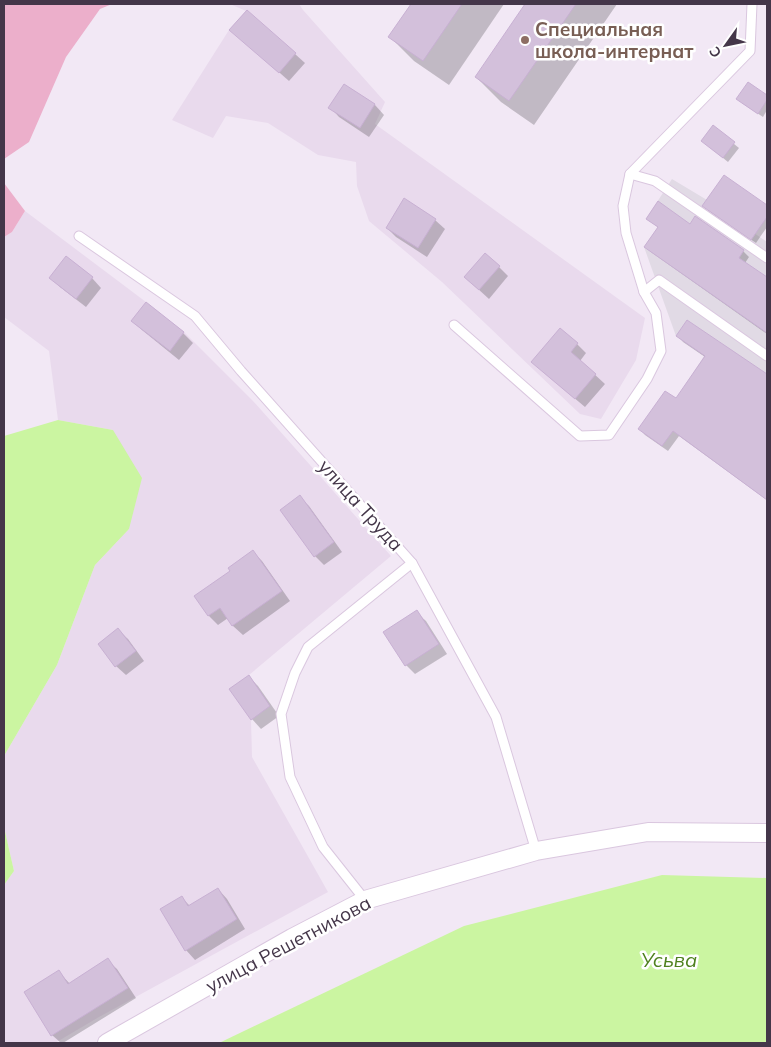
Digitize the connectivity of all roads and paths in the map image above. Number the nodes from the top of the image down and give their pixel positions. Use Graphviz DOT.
graph roads {
  1 [pos="752,4"];
  2 [pos="630,174"];
  3 [pos="79,236"];
  4 [pos="767,258"];
  5 [pos="644,292"];
  6 [pos="454,325"];
  7 [pos="767,356"];
  8 [pos="412,563"];
  9 [pos="767,833"];
  10 [pos="536,851"];
  11 [pos="365,900"];
  12 [pos="107,1043"];
  1 -- 2 [label="lane"];
  2 -- 4 [label="lane"];
  2 -- 5 [label="lane"];
  3 -- 8 [label="lane, улица Труда"];
  5 -- 6 [label="lane"];
  5 -- 7 [label="lane"];
  8 -- 10 [label="lane, улица Труда"];
  8 -- 11 [label="lane"];
  9 -- 10 [label="street, улица Решетникова"];
  10 -- 11 [label="street, улица Решетникова"];
  11 -- 12 [label="street, улица Решетникова"];
}
